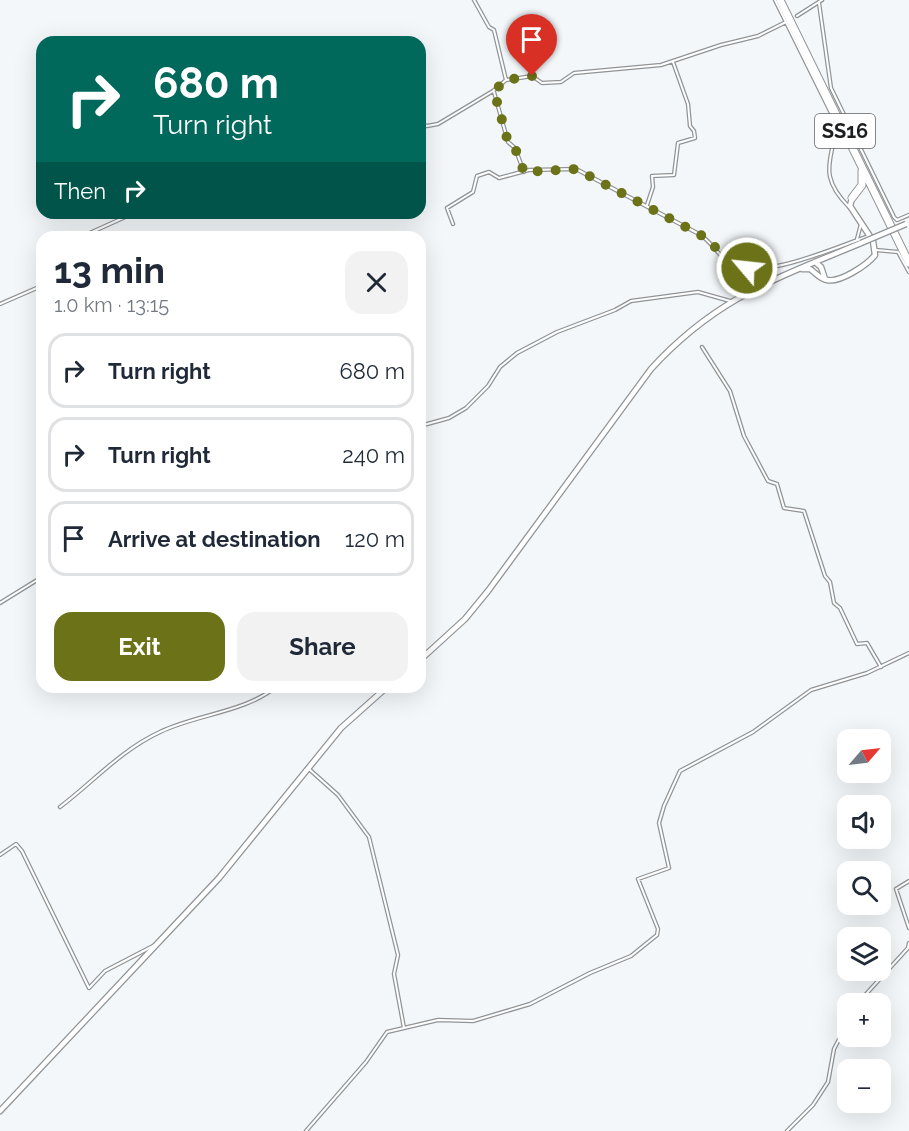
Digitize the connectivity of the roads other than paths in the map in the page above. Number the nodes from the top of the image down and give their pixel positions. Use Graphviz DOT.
graph roads {
  1 [pos="474,0"];
  2 [pos="779,0"];
  3 [pos="820,1"];
  4 [pos="797,16"];
  5 [pos="786,22"];
  6 [pos="673,62"];
  7 [pos="506,80"];
  8 [pos="494,91"];
  9 [pos="426,126"];
  10 [pos="852,147"];
  11 [pos="524,172"];
  12 [pos="854,196"];
  13 [pos="841,197"];
  14 [pos="647,206"];
  15 [pos="853,211"];
  16 [pos="909,215"];
  17 [pos="121,219"];
  18 [pos="861,222"];
  19 [pos="889,222"];
  20 [pos="453,224"];
  21 [pos="908,224"];
  22 [pos="94,231"];
  23 [pos="869,236"];
  24 [pos="859,239"];
  25 [pos="908,251"];
  26 [pos="875,253"];
  27 [pos="826,258"];
  28 [pos="815,262"];
  29 [pos="909,263"];
  30 [pos="821,267"];
  31 [pos="796,270"];
  32 [pos="815,272"];
  33 [pos="909,272"];
  34 [pos="825,279"];
  35 [pos="36,287"];
  36 [pos="730,301"];
  37 [pos="0,304"];
  38 [pos="702,347"];
  39 [pos="426,424"];
  40 [pos="36,581"];
  41 [pos="0,603"];
  42 [pos="909,653"];
  43 [pos="426,655"];
  44 [pos="880,667"];
  45 [pos="268,693"];
  46 [pos="376,693"];
  47 [pos="308,767"];
  48 [pos="60,807"];
  49 [pos="0,855"];
  50 [pos="909,881"];
  51 [pos="909,928"];
  52 [pos="909,944"];
  53 [pos="155,945"];
  54 [pos="867,993"];
  55 [pos="404,1028"];
  56 [pos="837,1043"];
  57 [pos="0,1111"];
  58 [pos="306,1131"];
  59 [pos="787,1131"];
  1 -- 7 [label="street"];
  2 -- 5 [label="street"];
  2 -- 10 [label="highway, SS16"];
  2 -- 25 [label="highway, SS16"];
  3 -- 4 [label="street"];
  3 -- 16 [label="street"];
  5 -- 6 [label="street"];
  5 -- 13 [label="street"];
  6 -- 7 [label="street"];
  6 -- 14 [label="street"];
  7 -- 8 [label="street"];
  8 -- 9 [label="street"];
  8 -- 11 [label="street"];
  10 -- 12 [label="highway"];
  10 -- 19 [label="highway, SS16"];
  11 -- 14 [label="street"];
  11 -- 20 [label="street"];
  12 -- 13 [label="street"];
  12 -- 15 [label="main road"];
  12 -- 19 [label="highway"];
  13 -- 15 [label="street"];
  14 -- 24 [label="street"];
  15 -- 18 [label="main road"];
  17 -- 22 [label="street"];
  18 -- 23 [label="main road"];
  18 -- 24 [label="street"];
  19 -- 29 [label="highway, SS16"];
  21 -- 24 [label="main road, bridge"];
  23 -- 24 [label="street"];
  23 -- 26 [label="main road"];
  24 -- 27 [label="main road"];
  26 -- 33 [label="street"];
  26 -- 34 [label="main road"];
  27 -- 28 [label="main road"];
  27 -- 30 [label="main road"];
  28 -- 30 [label="main road"];
  28 -- 31 [label="main road"];
  28 -- 32 [label="main road"];
  30 -- 34 [label="main road"];
  31 -- 32 [label="main road"];
  31 -- 36 [label="main road"];
  32 -- 34 [label="main road"];
  35 -- 37 [label="street"];
  36 -- 39 [label="street"];
  36 -- 43 [label="main road"];
  38 -- 44 [label="street"];
  40 -- 41 [label="street"];
  42 -- 44 [label="street"];
  44 -- 55 [label="street"];
  45 -- 48 [label="street"];
  46 -- 47 [label="main road"];
  47 -- 53 [label="main road"];
  47 -- 55 [label="street"];
  49 -- 53 [label="street"];
  50 -- 51 [label="street"];
  52 -- 54 [label="street"];
  53 -- 57 [label="main road"];
  55 -- 58 [label="street"];
  56 -- 59 [label="street"];
}
